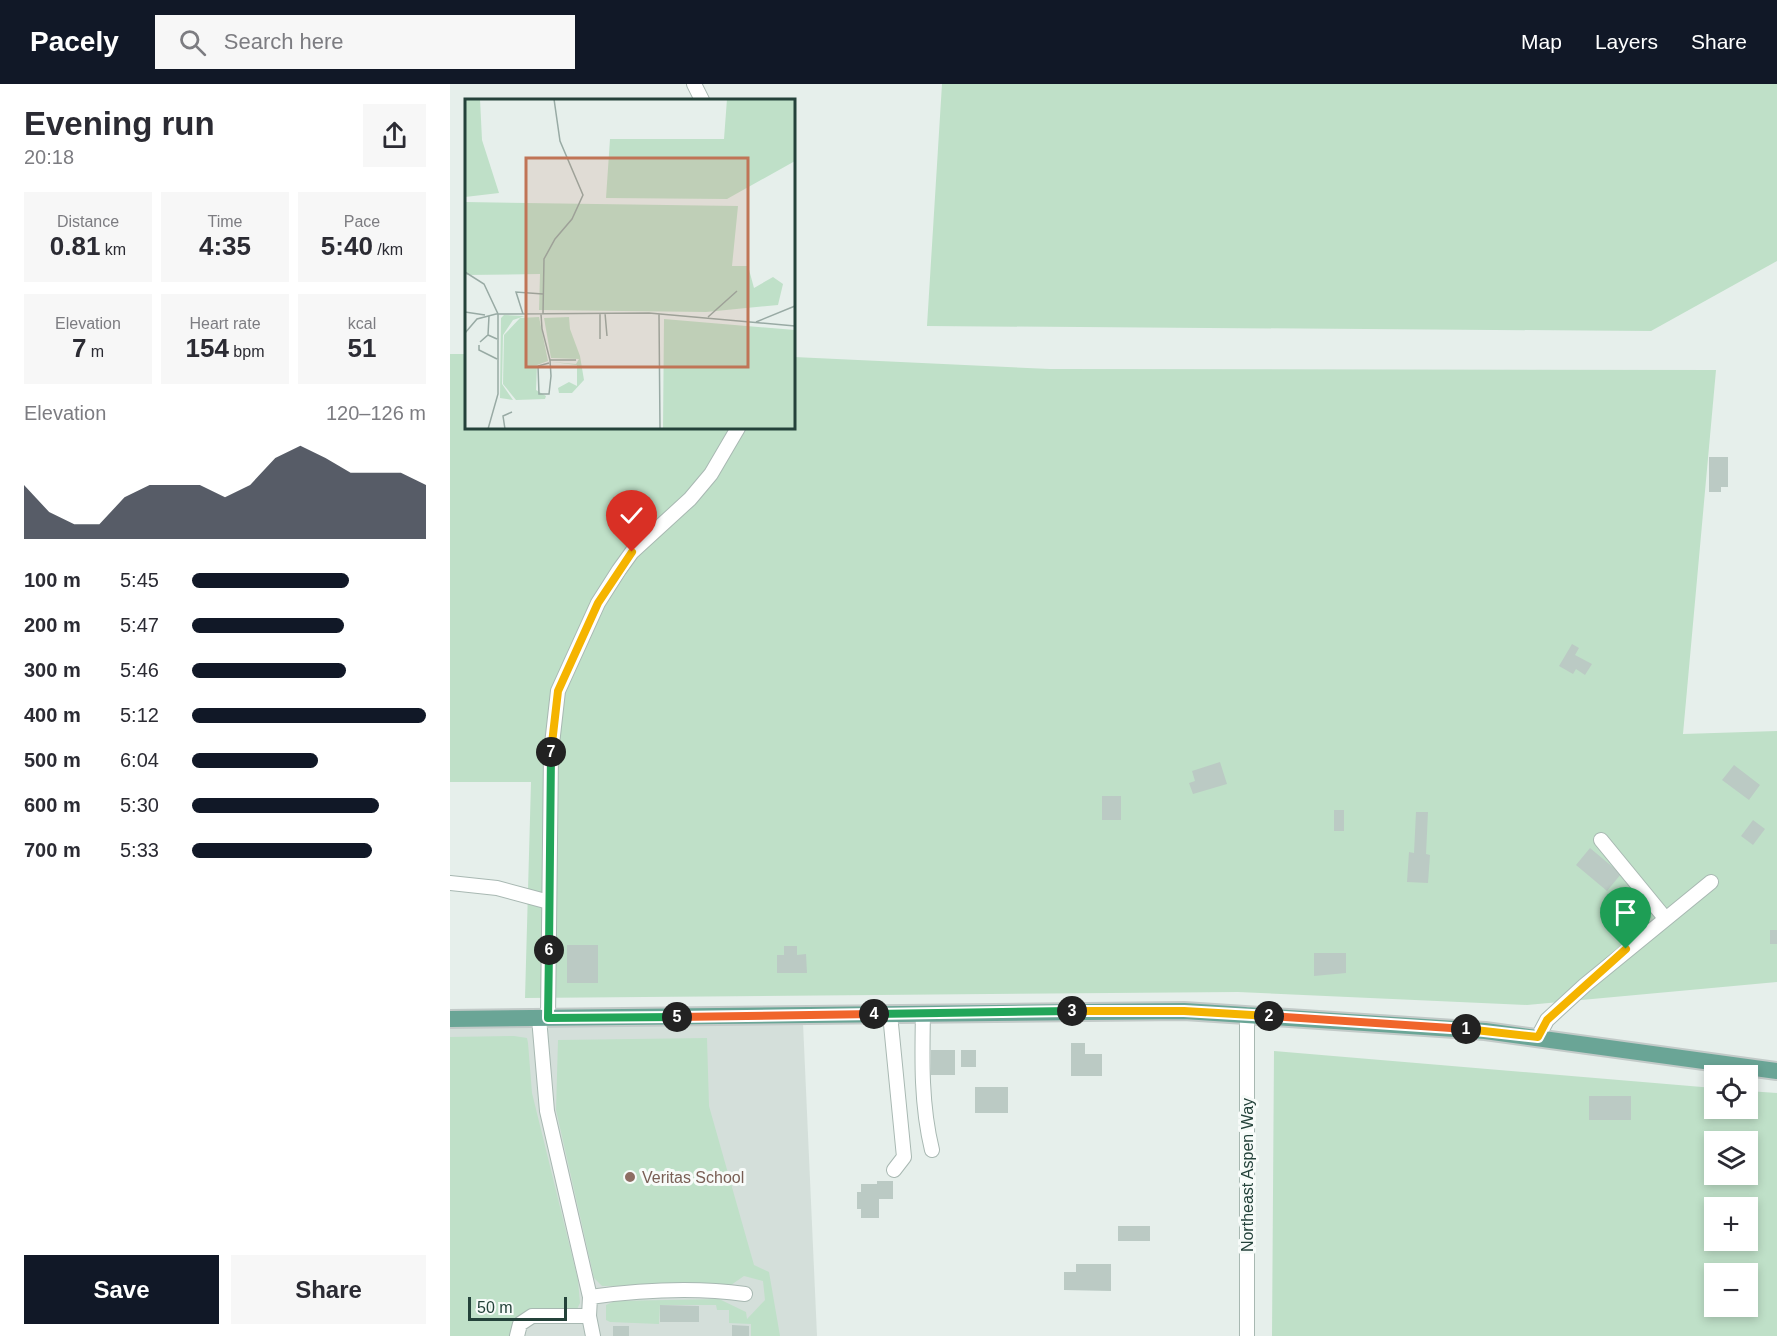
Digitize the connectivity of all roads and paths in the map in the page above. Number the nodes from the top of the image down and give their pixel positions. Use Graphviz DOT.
graph roads {
  1 [pos="694,84"];
  2 [pos="702,99"];
  3 [pos="737,429"];
  4 [pos="1601,840"];
  5 [pos="1711,882"];
  6 [pos="450,883"];
  7 [pos="549,902"];
  8 [pos="1665,918"];
  9 [pos="923,1013"];
  10 [pos="890,1014"];
  11 [pos="1247,1014"];
  12 [pos="544,1018"];
  13 [pos="450,1019"];
  14 [pos="1538,1037"];
  15 [pos="1777,1071"];
  16 [pos="932,1150"];
  17 [pos="894,1170"];
  18 [pos="745,1294"];
  19 [pos="590,1297"];
  20 [pos="589,1316"];
  21 [pos="517,1336"];
  22 [pos="593,1336"];
  23 [pos="1247,1336"];
  1 -- 2 [label="street"];
  3 -- 7 [label="street"];
  4 -- 8 [label="street"];
  5 -- 8 [label="street"];
  6 -- 7 [label="street"];
  7 -- 12 [label="street"];
  8 -- 14 [label="street"];
  9 -- 10 [label="main road"];
  9 -- 11 [label="main road"];
  9 -- 16 [label="street"];
  10 -- 12 [label="main road"];
  10 -- 17 [label="street"];
  11 -- 14 [label="main road"];
  11 -- 23 [label="street, Northeast Aspen Way"];
  12 -- 13 [label="main road"];
  12 -- 19 [label="street"];
  14 -- 15 [label="main road"];
  18 -- 19 [label="street"];
  19 -- 20 [label="street"];
  20 -- 21 [label="street"];
  20 -- 22 [label="street"];
}
